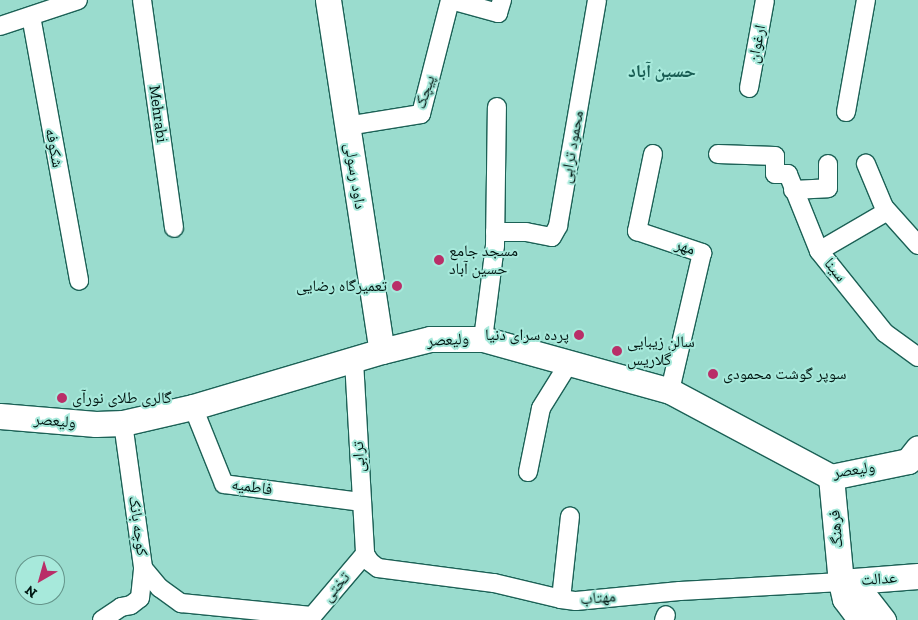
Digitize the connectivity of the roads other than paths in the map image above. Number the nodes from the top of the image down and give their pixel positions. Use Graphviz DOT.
graph roads {
  1 [pos="78,0"];
  2 [pos="142,0"];
  3 [pos="328,0"];
  4 [pos="450,0"];
  5 [pos="502,0"];
  6 [pos="597,0"];
  7 [pos="765,0"];
  8 [pos="866,0"];
  9 [pos="31,16"];
  10 [pos="0,26"];
  11 [pos="749,88"];
  12 [pos="497,107"];
  13 [pos="846,112"];
  14 [pos="347,126"];
  15 [pos="653,154"];
  16 [pos="718,154"];
  17 [pos="828,164"];
  18 [pos="866,164"];
  19 [pos="792,190"];
  20 [pos="884,207"];
  21 [pos="174,228"];
  22 [pos="495,232"];
  23 [pos="918,245"];
  24 [pos="819,251"];
  25 [pos="79,281"];
  26 [pos="483,339"];
  27 [pos="382,351"];
  28 [pos="918,357"];
  29 [pos="354,361"];
  30 [pos="569,363"];
  31 [pos="670,391"];
  32 [pos="193,408"];
  33 [pos="0,416"];
  34 [pos="123,423"];
  35 [pos="915,457"];
  36 [pos="528,472"];
  37 [pos="831,477"];
  38 [pos="361,502"];
  39 [pos="570,516"];
  40 [pos="365,554"];
  41 [pos="143,568"];
  42 [pos="918,576"];
  43 [pos="841,582"];
  44 [pos="561,600"];
  45 [pos="310,618"];
  46 [pos="102,620"];
  47 [pos="861,620"];
  48 [pos="883,620"];
  1 -- 9 [label="street"];
  2 -- 21 [label="street, Mehrabi"];
  3 -- 14 [label="street, داود رسولی"];
  4 -- 5 [label="street"];
  4 -- 14 [label="street, پیچک"];
  6 -- 22 [label="street, محمود ترابی"];
  7 -- 11 [label="street, ارغوان"];
  8 -- 13 [label="street"];
  9 -- 10 [label="street"];
  9 -- 25 [label="street, شکوفه"];
  12 -- 22 [label="street"];
  14 -- 27 [label="street, داود رسولی"];
  15 -- 31 [label="street, مهر"];
  16 -- 19 [label="street, سینا"];
  17 -- 19 [label="street"];
  18 -- 20 [label="street"];
  19 -- 24 [label="street, سینا"];
  20 -- 23 [label="street"];
  20 -- 24 [label="street"];
  22 -- 26 [label="street"];
  24 -- 28 [label="street, سینا"];
  26 -- 27 [label="street, ولیعصر"];
  26 -- 30 [label="street, ولیعصر"];
  27 -- 29 [label="street, ولیعصر"];
  29 -- 32 [label="street, ولیعصر"];
  29 -- 38 [label="street, ترابی"];
  30 -- 31 [label="street, ولیعصر"];
  30 -- 36 [label="street"];
  31 -- 37 [label="street, ولیعصر"];
  32 -- 34 [label="street, ولیعصر"];
  32 -- 38 [label="street, فاطمیه"];
  33 -- 34 [label="street, ولیعصر"];
  34 -- 41 [label="street, کوچه بانک"];
  35 -- 37 [label="street, ولیعصر"];
  37 -- 43 [label="street, فرهنگ"];
  38 -- 40 [label="street, ترابی"];
  39 -- 44 [label="street"];
  40 -- 44 [label="street, مهتاب"];
  40 -- 45 [label="street, تختی"];
  41 -- 45 [label="street, کوچه بانک"];
  41 -- 46 [label="street"];
  42 -- 43 [label="street, عدالت"];
  43 -- 44 [label="street, مهتاب"];
  43 -- 47 [label="street, فرهنگ"];
  43 -- 48 [label="street"];
}
